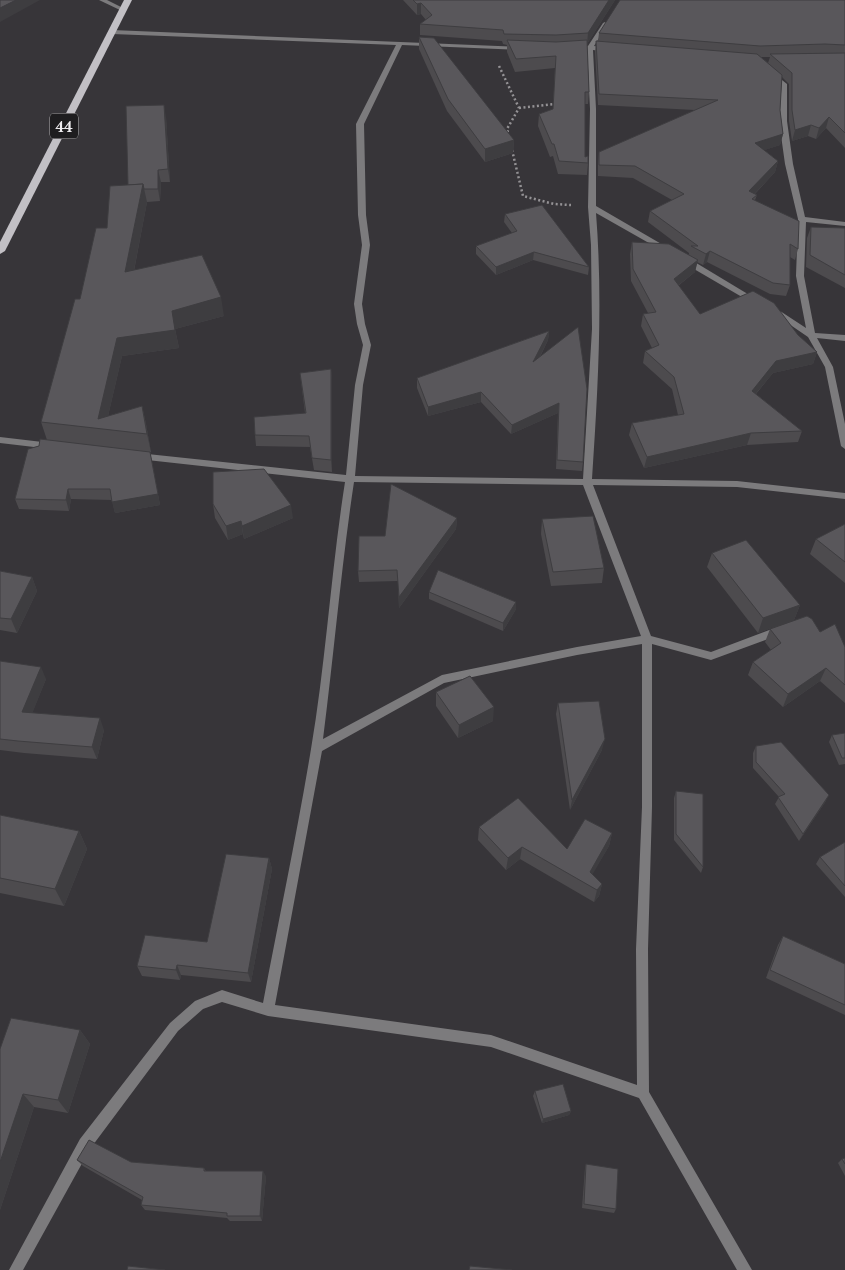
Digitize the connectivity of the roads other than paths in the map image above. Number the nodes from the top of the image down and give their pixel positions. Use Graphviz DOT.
graph roads {
  1 [pos="102,0"];
  2 [pos="128,0"];
  3 [pos="124,10"];
  4 [pos="610,16"];
  5 [pos="112,32"];
  6 [pos="399,45"];
  7 [pos="527,48"];
  8 [pos="586,48"];
  9 [pos="620,50"];
  10 [pos="764,67"];
  11 [pos="592,207"];
  12 [pos="802,219"];
  13 [pos="845,224"];
  14 [pos="0,251"];
  15 [pos="672,253"];
  16 [pos="680,258"];
  17 [pos="811,335"];
  18 [pos="845,338"];
  19 [pos="0,440"];
  20 [pos="845,446"];
  21 [pos="58,447"];
  22 [pos="126,454"];
  23 [pos="350,479"];
  24 [pos="587,482"];
  25 [pos="845,496"];
  26 [pos="795,625"];
  27 [pos="647,639"];
  28 [pos="317,748"];
  29 [pos="268,1010"];
  30 [pos="643,1093"];
  31 [pos="16,1270"];
  32 [pos="745,1270"];
  1 -- 3 [label="street"];
  2 -- 3 [label="main road, 44"];
  3 -- 5 [label="main road, 44"];
  4 -- 8 [label="street"];
  5 -- 6 [label="street"];
  5 -- 14 [label="main road, 44"];
  6 -- 7 [label="street"];
  6 -- 23 [label="street"];
  8 -- 9 [label="street"];
  8 -- 11 [label="street"];
  10 -- 12 [label="street"];
  11 -- 15 [label="street"];
  11 -- 24 [label="street"];
  12 -- 13 [label="street"];
  12 -- 17 [label="street"];
  16 -- 17 [label="street"];
  17 -- 18 [label="street"];
  17 -- 20 [label="street"];
  19 -- 21 [label="street"];
  22 -- 23 [label="street"];
  23 -- 24 [label="street"];
  23 -- 28 [label="street"];
  24 -- 25 [label="street"];
  24 -- 27 [label="street"];
  26 -- 27 [label="street"];
  27 -- 28 [label="street"];
  27 -- 30 [label="street"];
  28 -- 29 [label="street"];
  29 -- 30 [label="street"];
  29 -- 31 [label="street"];
  30 -- 32 [label="street"];
}
